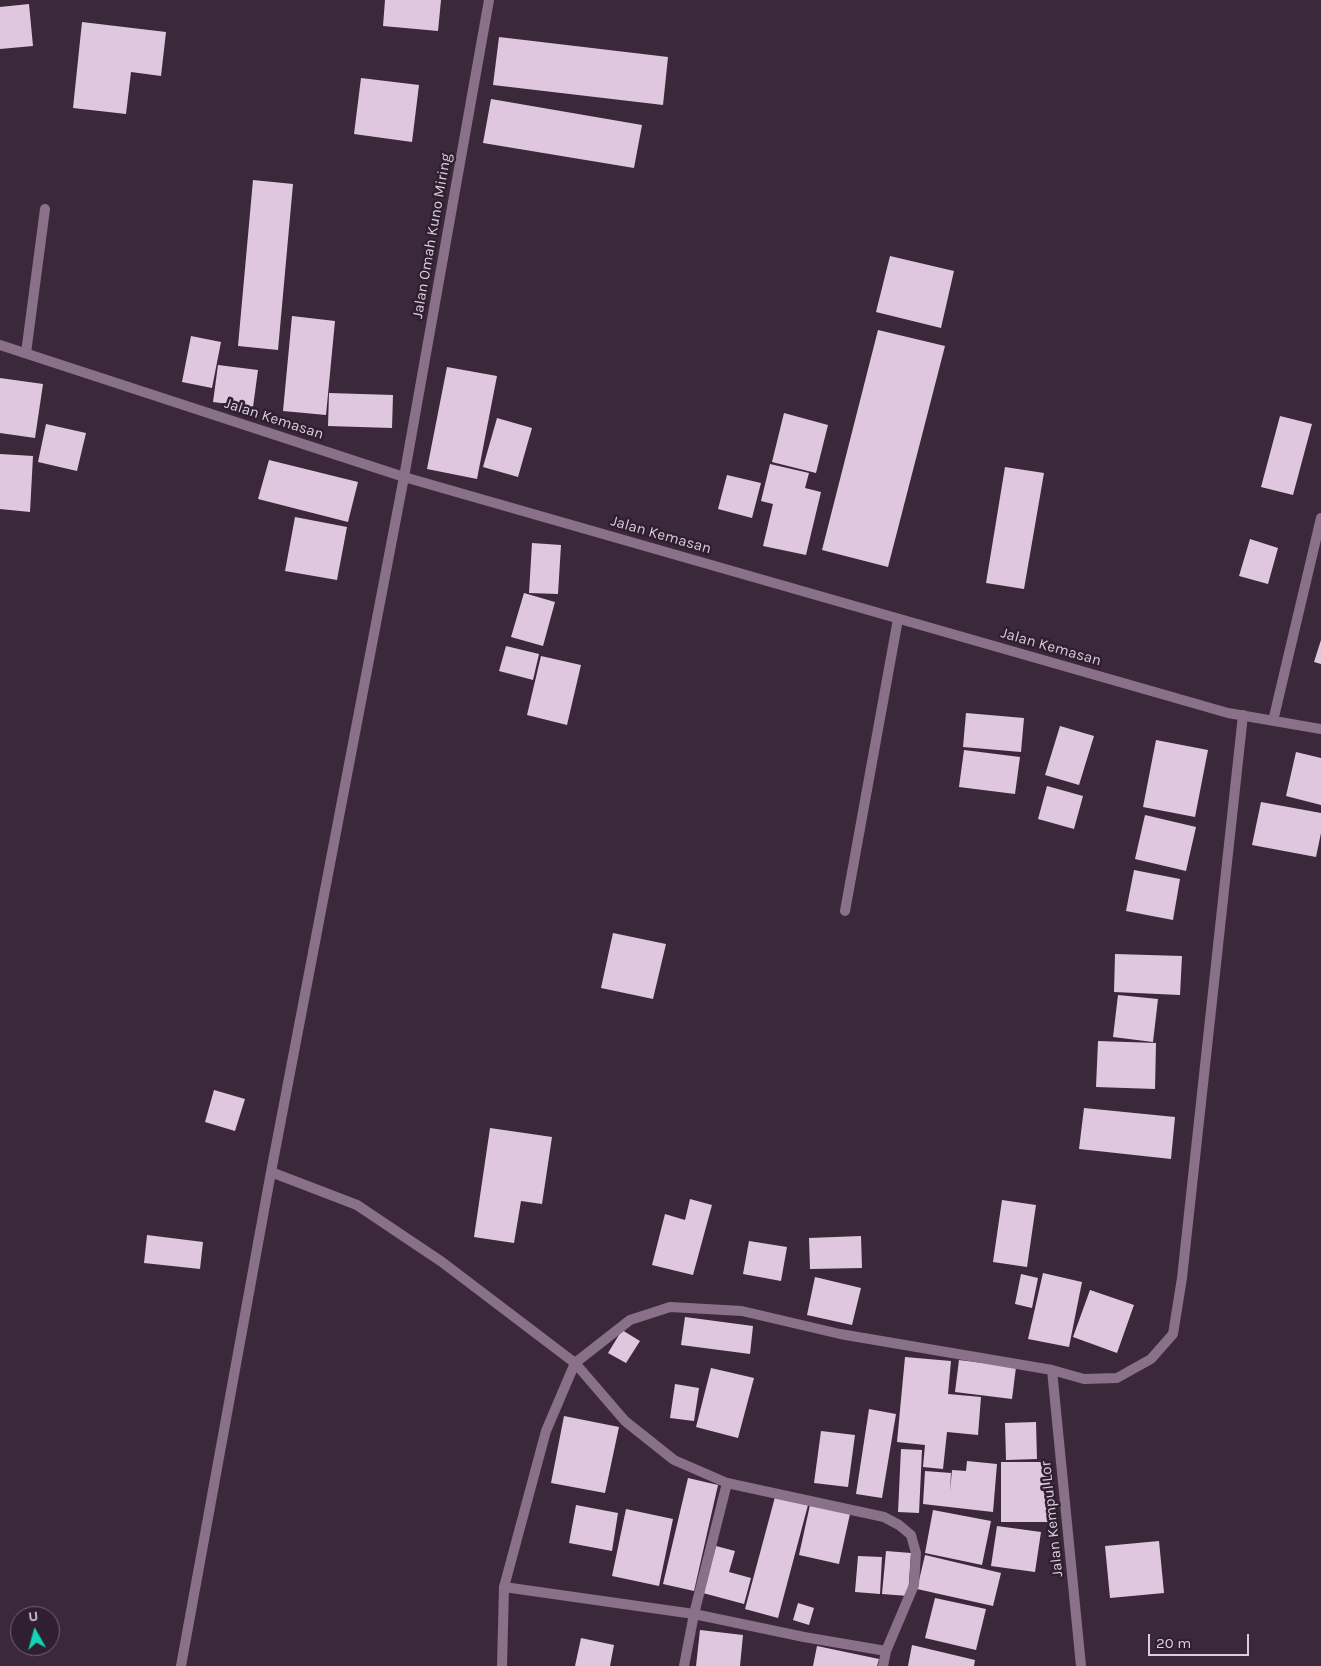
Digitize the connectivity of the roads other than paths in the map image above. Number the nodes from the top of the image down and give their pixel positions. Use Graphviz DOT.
graph roads {
  1 [pos="489,0"];
  2 [pos="45,209"];
  3 [pos="0,345"];
  4 [pos="26,353"];
  5 [pos="404,477"];
  6 [pos="1321,518"];
  7 [pos="898,618"];
  8 [pos="1243,715"];
  9 [pos="1273,721"];
  10 [pos="1321,729"];
  11 [pos="845,911"];
  12 [pos="271,1172"];
  13 [pos="575,1363"];
  14 [pos="1052,1370"];
  15 [pos="727,1483"];
  16 [pos="504,1587"];
  17 [pos="694,1614"];
  18 [pos="886,1652"];
  19 [pos="181,1666"];
  20 [pos="502,1666"];
  21 [pos="684,1666"];
  22 [pos="883,1666"];
  23 [pos="1082,1666"];
  1 -- 5 [label="street, Jalan Omah Kuno Miring"];
  2 -- 4 [label="street"];
  3 -- 4 [label="street, Jalan Kemasan"];
  4 -- 5 [label="street, Jalan Kemasan"];
  5 -- 7 [label="street, Jalan Kemasan"];
  5 -- 12 [label="street, Jalan Omah Kuno Miring"];
  6 -- 9 [label="street"];
  7 -- 8 [label="street, Jalan Kemasan"];
  7 -- 11 [label="street"];
  8 -- 9 [label="street, Jalan Kemasan"];
  8 -- 14 [label="street"];
  9 -- 10 [label="street, Jalan Kemasan"];
  12 -- 13 [label="street"];
  12 -- 19 [label="street, Jalan Omah Kuno Miring"];
  13 -- 14 [label="street"];
  13 -- 15 [label="street"];
  13 -- 16 [label="street"];
  14 -- 23 [label="street, Jalan Kempul Lor"];
  15 -- 17 [label="street"];
  15 -- 18 [label="street"];
  16 -- 17 [label="street"];
  16 -- 20 [label="street"];
  17 -- 18 [label="street"];
  17 -- 21 [label="street"];
  18 -- 22 [label="street"];
}
